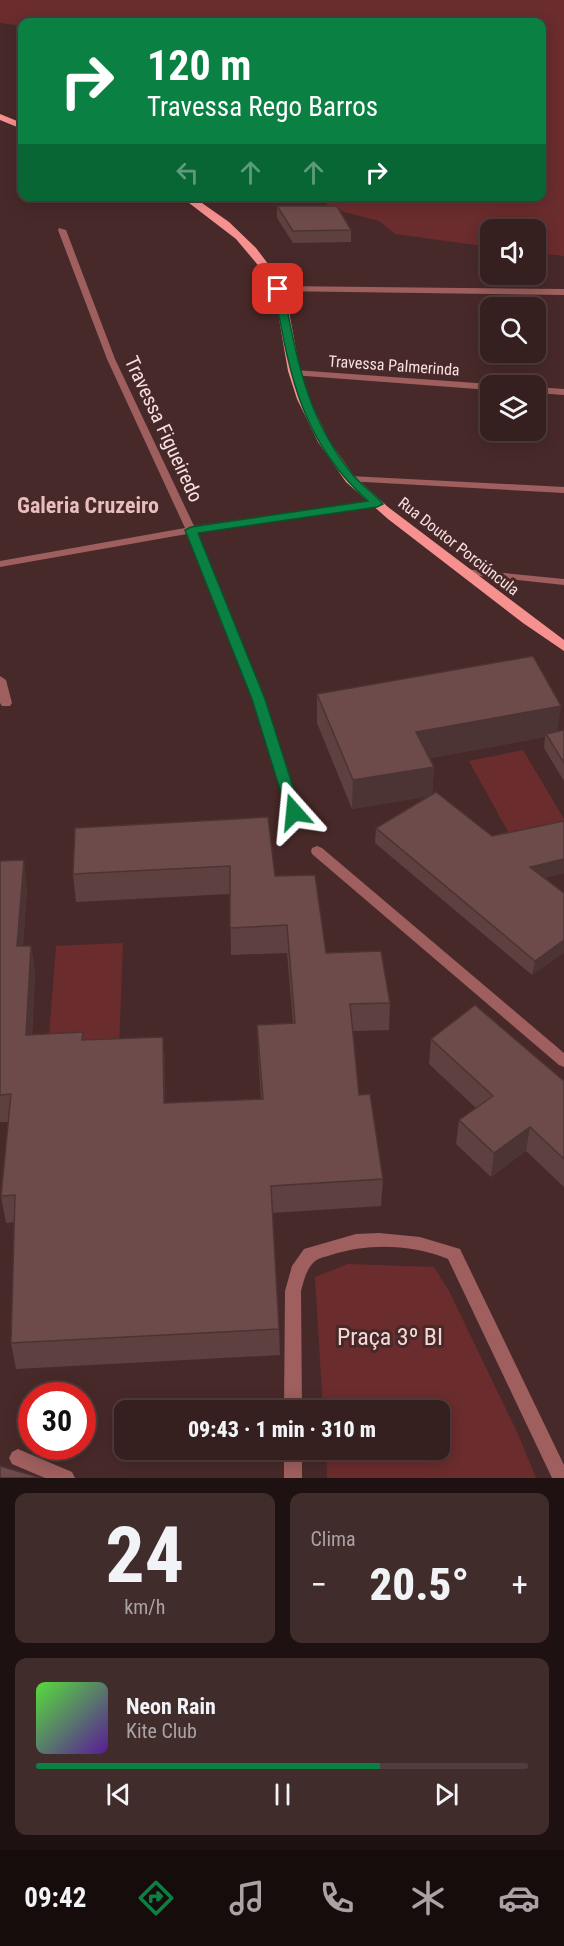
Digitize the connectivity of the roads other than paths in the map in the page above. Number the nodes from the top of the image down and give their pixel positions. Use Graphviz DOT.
graph roads {
  1 [pos="0,117"];
  2 [pos="18,124"];
  3 [pos="193,201"];
  4 [pos="62,230"];
  5 [pos="278,289"];
  6 [pos="564,292"];
  7 [pos="295,373"];
  8 [pos="480,386"];
  9 [pos="546,391"];
  10 [pos="564,392"];
  11 [pos="350,479"];
  12 [pos="564,490"];
  13 [pos="377,504"];
  14 [pos="191,530"];
  15 [pos="0,564"];
  16 [pos="464,572"];
  17 [pos="564,582"];
  18 [pos="564,647"];
  19 [pos="0,680"];
  20 [pos="6,703"];
  21 [pos="294,812"];
  22 [pos="317,851"];
  23 [pos="564,1061"];
  24 [pos="293,1400"];
  25 [pos="23,1460"];
  26 [pos="293,1460"];
  27 [pos="66,1478"];
  28 [pos="293,1478"];
  29 [pos="561,1478"];
  1 -- 2 [label="main road"];
  3 -- 5 [label="main road, Rua Doutor Porciúncula"];
  4 -- 14 [label="street, Travessa Figueiredo"];
  5 -- 6 [label="street"];
  5 -- 7 [label="main road, Rua Doutor Porciúncula"];
  7 -- 8 [label="street, Travessa Palmerinda"];
  7 -- 11 [label="main road, Rua Doutor Porciúncula"];
  9 -- 10 [label="street"];
  11 -- 12 [label="street"];
  11 -- 13 [label="main road, Rua Doutor Porciúncula"];
  13 -- 14 [label="street"];
  13 -- 16 [label="main road, Rua Doutor Porciúncula"];
  14 -- 15 [label="street"];
  14 -- 21 [label="street, Travessa Figueiredo"];
  16 -- 17 [label="street"];
  16 -- 18 [label="main road, Rua Doutor Porciúncula"];
  19 -- 20 [label="street"];
  22 -- 23 [label="street"];
  24 -- 29 [label="street"];
  25 -- 27 [label="street"];
  26 -- 28 [label="street"];
}
